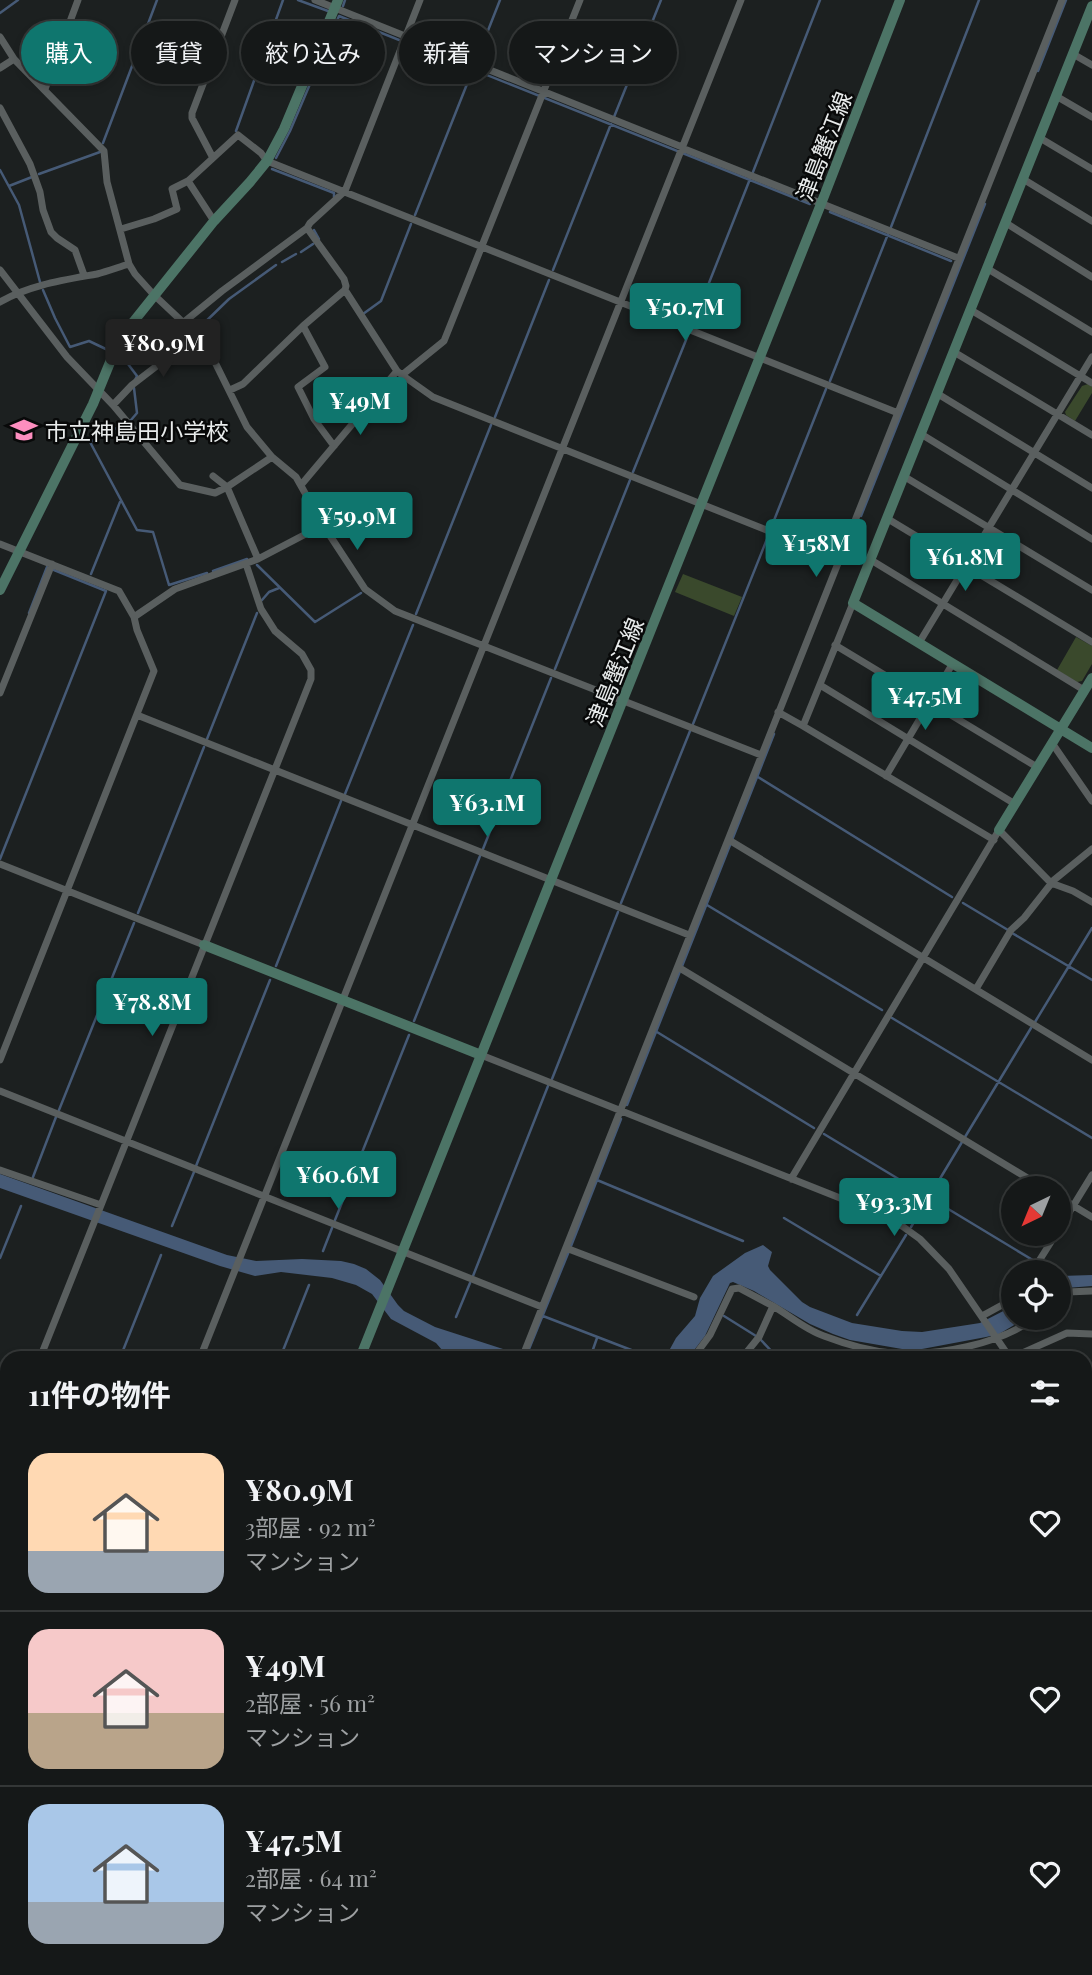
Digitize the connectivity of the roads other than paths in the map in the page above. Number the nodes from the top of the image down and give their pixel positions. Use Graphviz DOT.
graph roads {
  1 [pos="78,0"];
  2 [pos="234,0"];
  3 [pos="315,0"];
  4 [pos="421,0"];
  5 [pos="580,0"];
  6 [pos="741,0"];
  7 [pos="900,0"];
  8 [pos="1062,0"];
  9 [pos="336,4"];
  10 [pos="1091,10"];
  11 [pos="413,21"];
  12 [pos="0,37"];
  13 [pos="399,38"];
  14 [pos="1073,54"];
  15 [pos="399,56"];
  16 [pos="14,59"];
  17 [pos="1092,65"];
  18 [pos="0,68"];
  19 [pos="495,77"];
  20 [pos="45,89"];
  21 [pos="543,96"];
  22 [pos="1056,96"];
  23 [pos="0,108"];
  24 [pos="1092,117"];
  25 [pos="1040,138"];
  26 [pos="681,150"];
  27 [pos="212,158"];
  28 [pos="267,161"];
  29 [pos="1092,169"];
  30 [pos="1023,179"];
  31 [pos="188,181"];
  32 [pos="345,191"];
  33 [pos="821,204"];
  34 [pos="214,221"];
  35 [pos="1092,221"];
  36 [pos="1006,223"];
  37 [pos="307,228"];
  38 [pos="121,229"];
  39 [pos="482,247"];
  40 [pos="958,258"];
  41 [pos="129,264"];
  42 [pos="988,269"];
  43 [pos="0,270"];
  44 [pos="84,275"];
  45 [pos="1092,277"];
  46 [pos="345,290"];
  47 [pos="17,293"];
  48 [pos="153,294"];
  49 [pos="0,302"];
  50 [pos="620,303"];
  51 [pos="971,310"];
  52 [pos="184,322"];
  53 [pos="303,326"];
  54 [pos="1092,332"];
  55 [pos="197,335"];
  56 [pos="954,352"];
  57 [pos="1092,357"];
  58 [pos="760,358"];
  59 [pos="400,373"];
  60 [pos="1080,376"];
  61 [pos="1092,383"];
  62 [pos="230,390"];
  63 [pos="98,391"];
  64 [pos="938,394"];
  65 [pos="113,405"];
  66 [pos="898,413"];
  67 [pos="1057,414"];
  68 [pos="921,435"];
  69 [pos="1092,435"];
  70 [pos="334,446"];
  71 [pos="562,449"];
  72 [pos="1034,453"];
  73 [pos="272,457"];
  74 [pos="213,476"];
  75 [pos="905,477"];
  76 [pos="301,485"];
  77 [pos="227,487"];
  78 [pos="1092,488"];
  79 [pos="1011,490"];
  80 [pos="702,504"];
  81 [pos="888,519"];
  82 [pos="323,526"];
  83 [pos="988,528"];
  84 [pos="1092,539"];
  85 [pos="0,544"];
  86 [pos="20,551"];
  87 [pos="258,559"];
  88 [pos="839,559"];
  89 [pos="871,560"];
  90 [pos="52,564"];
  91 [pos="246,564"];
  92 [pos="965,567"];
  93 [pos="0,590"];
  94 [pos="1092,590"];
  95 [pos="853,603"];
  96 [pos="942,604"];
  97 [pos="134,617"];
  98 [pos="1092,642"];
  99 [pos="919,643"];
  100 [pos="835,645"];
  101 [pos="484,646"];
  102 [pos="953,663"];
  103 [pos="1092,678"];
  104 [pos="820,685"];
  105 [pos="1084,690"];
  106 [pos="0,693"];
  107 [pos="624,700"];
  108 [pos="930,702"];
  109 [pos="780,713"];
  110 [pos="137,715"];
  111 [pos="803,726"];
  112 [pos="1061,729"];
  113 [pos="908,739"];
  114 [pos="1052,743"];
  115 [pos="1092,748"];
  116 [pos="761,755"];
  117 [pos="1037,767"];
  118 [pos="275,770"];
  119 [pos="886,776"];
  120 [pos="1092,801"];
  121 [pos="1015,804"];
  122 [pos="413,825"];
  123 [pos="999,830"];
  124 [pos="731,841"];
  125 [pos="993,841"];
  126 [pos="1092,849"];
  127 [pos="0,864"];
  128 [pos="551,880"];
  129 [pos="1051,883"];
  130 [pos="68,891"];
  131 [pos="1092,902"];
  132 [pos="690,935"];
  133 [pos="204,945"];
  134 [pos="923,958"];
  135 [pos="680,968"];
  136 [pos="976,989"];
  137 [pos="343,1000"];
  138 [pos="481,1055"];
  139 [pos="0,1060"];
  140 [pos="1092,1060"];
  141 [pos="853,1072"];
  142 [pos="0,1091"];
  143 [pos="620,1111"];
  144 [pos="127,1141"];
  145 [pos="0,1170"];
  146 [pos="1092,1175"];
  147 [pos="1024,1176"];
  148 [pos="790,1179"];
  149 [pos="264,1197"];
  150 [pos="1073,1206"];
  151 [pos="100,1207"];
  152 [pos="1071,1209"];
  153 [pos="1092,1217"];
  154 [pos="566,1248"];
  155 [pos="403,1251"];
  156 [pos="1092,1291"];
  157 [pos="1071,1292"];
  158 [pos="694,1297"];
  159 [pos="774,1306"];
  160 [pos="1001,1306"];
  161 [pos="542,1307"];
  162 [pos="983,1317"];
  163 [pos="1014,1330"];
  164 [pos="1092,1334"];
  165 [pos="996,1338"];
  166 [pos="43,1351"];
  167 [pos="203,1351"];
  168 [pos="363,1351"];
  169 [pos="524,1351"];
  170 [pos="698,1351"];
  171 [pos="748,1351"];
  172 [pos="874,1351"];
  173 [pos="937,1351"];
  174 [pos="1004,1351"];
  175 [pos="1022,1351"];
  1 -- 20 [label="street"];
  2 -- 27 [label="street"];
  3 -- 9 [label="street"];
  4 -- 11 [label="street"];
  5 -- 21 [label="street"];
  6 -- 26 [label="street"];
  7 -- 33 [label="street, 津島蟹江線"];
  8 -- 40 [label="street"];
  9 -- 13 [label="street"];
  9 -- 28 [label="street"];
  10 -- 14 [label="street"];
  12 -- 16 [label="street"];
  14 -- 17 [label="street"];
  14 -- 22 [label="street"];
  15 -- 32 [label="street"];
  16 -- 18 [label="street"];
  16 -- 20 [label="street"];
  19 -- 21 [label="street"];
  20 -- 38 [label="street"];
  21 -- 26 [label="street"];
  21 -- 39 [label="street"];
  22 -- 24 [label="street"];
  22 -- 25 [label="street"];
  23 -- 44 [label="street"];
  25 -- 29 [label="street"];
  25 -- 30 [label="street"];
  26 -- 33 [label="street"];
  26 -- 50 [label="street"];
  27 -- 28 [label="street"];
  27 -- 31 [label="street"];
  28 -- 32 [label="street"];
  28 -- 34 [label="street"];
  30 -- 35 [label="street"];
  30 -- 36 [label="street"];
  31 -- 34 [label="street"];
  31 -- 38 [label="street"];
  32 -- 37 [label="street"];
  32 -- 39 [label="street"];
  33 -- 40 [label="street"];
  33 -- 58 [label="street, 津島蟹江線"];
  34 -- 48 [label="street"];
  36 -- 42 [label="street"];
  36 -- 45 [label="street"];
  37 -- 46 [label="street"];
  37 -- 52 [label="street"];
  38 -- 41 [label="street"];
  39 -- 50 [label="street"];
  39 -- 59 [label="street"];
  40 -- 66 [label="street"];
  41 -- 44 [label="street"];
  41 -- 48 [label="street"];
  42 -- 51 [label="street"];
  42 -- 54 [label="street"];
  43 -- 47 [label="street"];
  44 -- 47 [label="street"];
  46 -- 53 [label="street"];
  46 -- 59 [label="street"];
  47 -- 49 [label="street"];
  47 -- 63 [label="street"];
  48 -- 52 [label="street"];
  48 -- 63 [label="street"];
  50 -- 58 [label="street"];
  50 -- 71 [label="street"];
  51 -- 56 [label="street"];
  51 -- 60 [label="street"];
  52 -- 55 [label="street"];
  53 -- 62 [label="street"];
  53 -- 70 [label="street"];
  55 -- 62 [label="street"];
  55 -- 65 [label="street"];
  56 -- 64 [label="street"];
  56 -- 67 [label="street"];
  57 -- 60 [label="street"];
  58 -- 66 [label="street"];
  58 -- 80 [label="street, 津島蟹江線"];
  59 -- 70 [label="street"];
  59 -- 71 [label="street"];
  60 -- 61 [label="street"];
  60 -- 67 [label="street"];
  62 -- 73 [label="street"];
  63 -- 65 [label="street"];
  63 -- 86 [label="street"];
  64 -- 68 [label="street"];
  64 -- 72 [label="street"];
  65 -- 77 [label="street"];
  66 -- 88 [label="street"];
  67 -- 69 [label="street"];
  67 -- 72 [label="street"];
  68 -- 75 [label="street"];
  68 -- 79 [label="street"];
  70 -- 76 [label="street"];
  71 -- 80 [label="street"];
  71 -- 101 [label="street"];
  72 -- 78 [label="street"];
  72 -- 79 [label="street"];
  73 -- 76 [label="street"];
  73 -- 77 [label="street"];
  74 -- 77 [label="street"];
  75 -- 81 [label="street"];
  75 -- 83 [label="street"];
  76 -- 82 [label="street"];
  77 -- 87 [label="street"];
  79 -- 83 [label="street"];
  79 -- 84 [label="street"];
  80 -- 88 [label="street"];
  80 -- 107 [label="street, 津島蟹江線"];
  81 -- 89 [label="street"];
  81 -- 92 [label="street"];
  82 -- 87 [label="street"];
  82 -- 101 [label="street"];
  83 -- 92 [label="street"];
  83 -- 94 [label="street"];
  85 -- 86 [label="street"];
  86 -- 90 [label="street"];
  86 -- 93 [label="street"];
  87 -- 91 [label="street"];
  88 -- 109 [label="street"];
  89 -- 95 [label="street"];
  89 -- 96 [label="street"];
  90 -- 97 [label="street"];
  90 -- 106 [label="street"];
  91 -- 97 [label="street"];
  91 -- 118 [label="street"];
  92 -- 96 [label="street"];
  92 -- 98 [label="street"];
  95 -- 99 [label="street"];
  95 -- 100 [label="street"];
  96 -- 99 [label="street"];
  96 -- 105 [label="street"];
  97 -- 110 [label="street"];
  99 -- 102 [label="street"];
  100 -- 104 [label="street"];
  100 -- 108 [label="street"];
  101 -- 107 [label="street"];
  101 -- 122 [label="street"];
  102 -- 108 [label="street"];
  102 -- 112 [label="street"];
  103 -- 105 [label="street"];
  104 -- 111 [label="street"];
  104 -- 113 [label="street"];
  105 -- 112 [label="street"];
  107 -- 116 [label="street"];
  107 -- 128 [label="street, 津島蟹江線"];
  108 -- 113 [label="street"];
  108 -- 117 [label="street"];
  109 -- 111 [label="street"];
  109 -- 116 [label="street"];
  110 -- 118 [label="street"];
  110 -- 130 [label="street"];
  111 -- 119 [label="street"];
  112 -- 114 [label="street"];
  112 -- 115 [label="street"];
  113 -- 119 [label="street"];
  113 -- 121 [label="street"];
  114 -- 117 [label="street"];
  114 -- 120 [label="street"];
  116 -- 124 [label="street"];
  117 -- 121 [label="street"];
  118 -- 122 [label="street"];
  118 -- 133 [label="street"];
  119 -- 125 [label="street"];
  121 -- 123 [label="street"];
  122 -- 128 [label="street"];
  122 -- 137 [label="street"];
  123 -- 125 [label="street"];
  123 -- 129 [label="street"];
  124 -- 132 [label="street"];
  124 -- 134 [label="street"];
  125 -- 134 [label="street"];
  126 -- 129 [label="street"];
  127 -- 130 [label="street"];
  128 -- 132 [label="street"];
  128 -- 138 [label="street, 津島蟹江線"];
  129 -- 131 [label="street"];
  129 -- 136 [label="street"];
  130 -- 133 [label="street"];
  130 -- 139 [label="street"];
  132 -- 135 [label="street"];
  133 -- 137 [label="street"];
  133 -- 144 [label="street"];
  134 -- 136 [label="street"];
  134 -- 141 [label="street"];
  135 -- 141 [label="street"];
  135 -- 143 [label="street"];
  136 -- 140 [label="street"];
  137 -- 138 [label="street"];
  137 -- 149 [label="street"];
  138 -- 143 [label="street"];
  138 -- 155 [label="street, 津島蟹江線"];
  141 -- 147 [label="street"];
  141 -- 148 [label="street"];
  142 -- 144 [label="street"];
  143 -- 148 [label="street"];
  143 -- 154 [label="street"];
  144 -- 149 [label="street"];
  144 -- 151 [label="street"];
  145 -- 151 [label="street"];
  146 -- 150 [label="street"];
  148 -- 162 [label="street"];
  149 -- 155 [label="street"];
  149 -- 167 [label="street"];
  150 -- 152 [label="street"];
  150 -- 153 [label="street"];
  151 -- 166 [label="street"];
  154 -- 158 [label="street"];
  154 -- 161 [label="street"];
  155 -- 161 [label="street"];
  155 -- 168 [label="street, 津島蟹江線"];
  156 -- 157 [label="street"];
  159 -- 170 [label="street"];
  159 -- 171 [label="street"];
  159 -- 172 [label="street"];
  160 -- 162 [label="street"];
  161 -- 169 [label="street"];
  162 -- 165 [label="street"];
  163 -- 165 [label="street"];
  164 -- 175 [label="street"];
  165 -- 173 [label="street"];
  165 -- 174 [label="street"];
}
